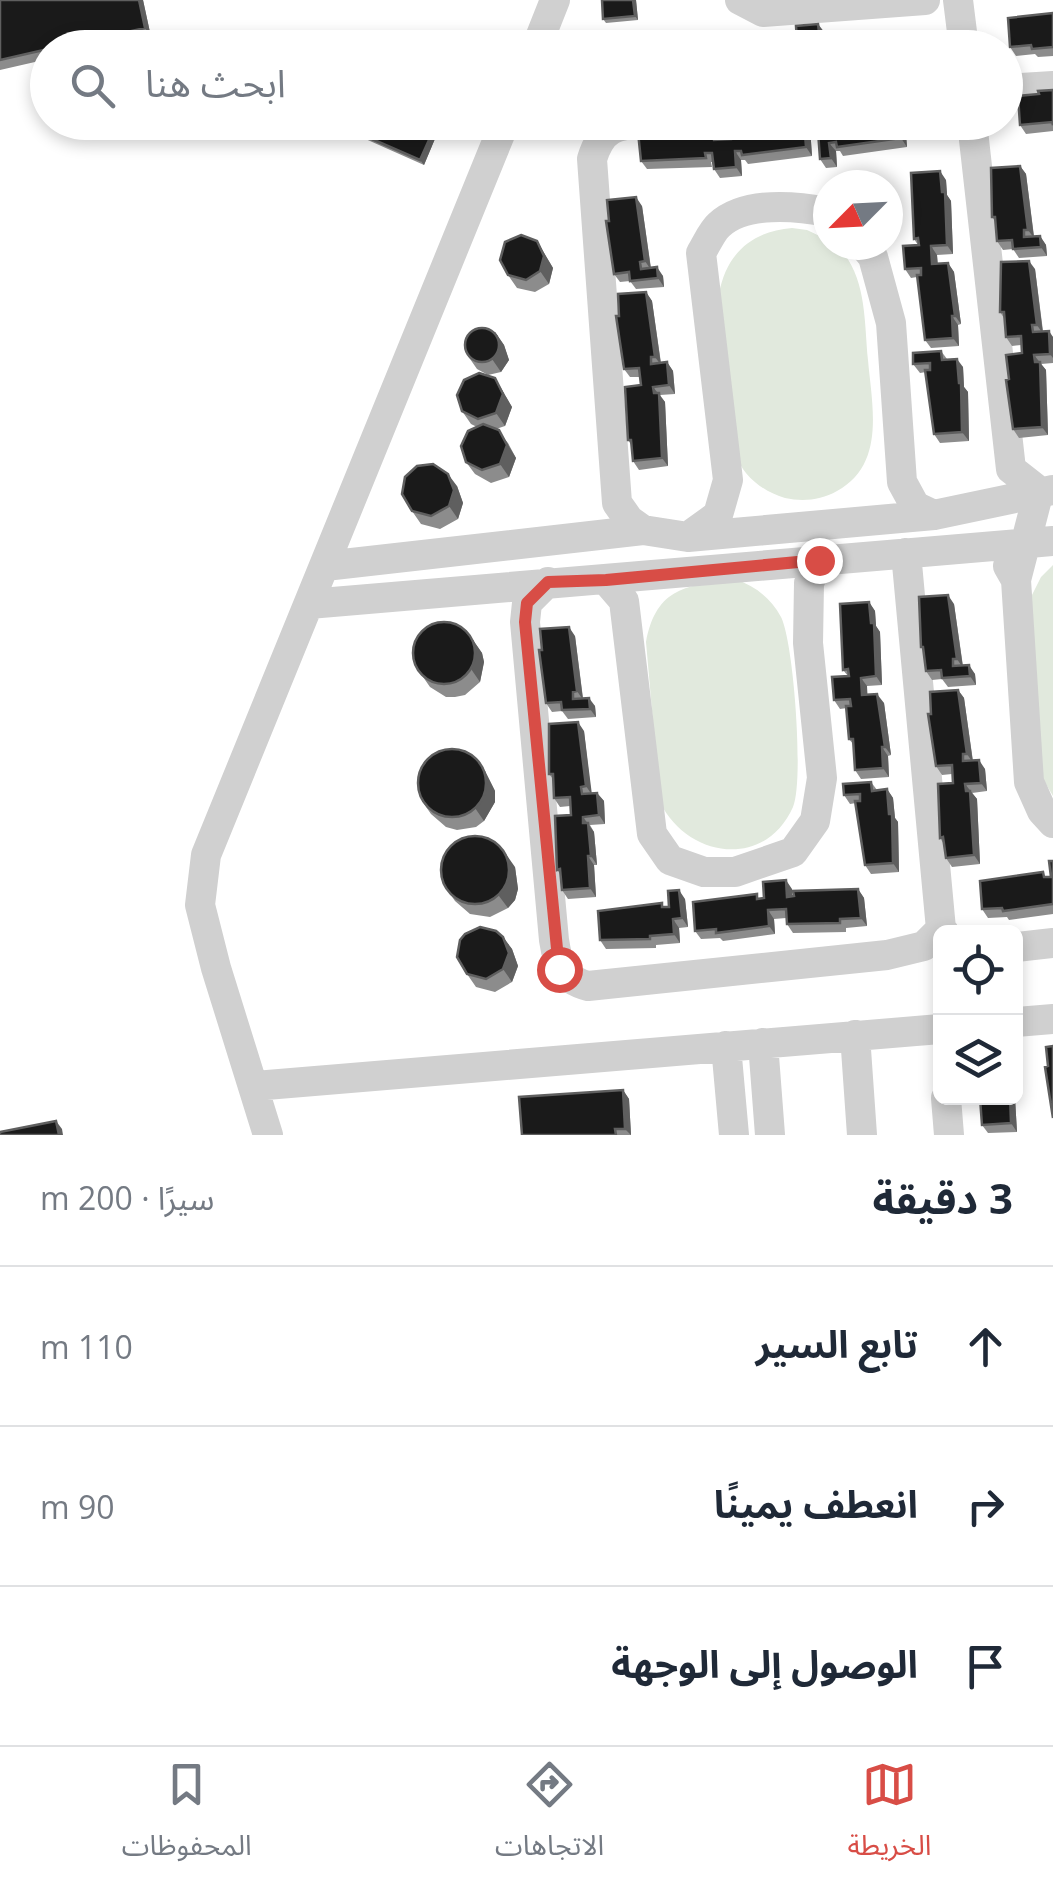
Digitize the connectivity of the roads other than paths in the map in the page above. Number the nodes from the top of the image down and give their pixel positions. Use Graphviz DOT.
graph roads {
  1 [pos="555,0"];
  2 [pos="740,0"];
  3 [pos="925,0"];
  4 [pos="958,0"];
  5 [pos="543,30"];
  6 [pos="962,30"];
  7 [pos="1053,86"];
  8 [pos="1023,88"];
  9 [pos="498,140"];
  10 [pos="597,140"];
  11 [pos="974,140"];
  12 [pos="813,210"];
  13 [pos="874,260"];
  14 [pos="1046,490"];
  15 [pos="934,515"];
  16 [pos="643,530"];
  17 [pos="688,536"];
  18 [pos="1040,542"];
  19 [pos="982,546"];
  20 [pos="906,553"];
  21 [pos="819,560"];
  22 [pos="325,566"];
  23 [pos="606,580"];
  24 [pos="1016,580"];
  25 [pos="548,582"];
  26 [pos="308,604"];
  27 [pos="1053,823"];
  28 [pos="941,925"];
  29 [pos="933,938"];
  30 [pos="1053,944"];
  31 [pos="1023,946"];
  32 [pos="1053,1019"];
  33 [pos="1023,1021"];
  34 [pos="933,1029"];
  35 [pos="855,1035"];
  36 [pos="763,1043"];
  37 [pos="726,1046"];
  38 [pos="254,1086"];
  39 [pos="947,1105"];
  40 [pos="268,1135"];
  41 [pos="734,1135"];
  42 [pos="770,1135"];
  43 [pos="862,1135"];
  44 [pos="949,1135"];
  1 -- 5 [label="street"];
  2 -- 3 [label="street"];
  4 -- 6 [label="street"];
  7 -- 8 [label="street"];
  9 -- 22 [label="street"];
  10 -- 16 [label="street"];
  11 -- 14 [label="street"];
  12 -- 17 [label="street"];
  13 -- 15 [label="street"];
  14 -- 15 [label="street"];
  14 -- 18 [label="street"];
  15 -- 17 [label="street"];
  16 -- 17 [label="street"];
  16 -- 22 [label="street"];
  18 -- 19 [label="street"];
  18 -- 24 [label="street"];
  19 -- 20 [label="street"];
  19 -- 24 [label="street"];
  20 -- 21 [label="street"];
  20 -- 28 [label="street"];
  21 -- 23 [label="street"];
  21 -- 23 [label="street"];
  22 -- 26 [label="street"];
  23 -- 25 [label="street"];
  24 -- 27 [label="street"];
  25 -- 26 [label="street"];
  25 -- 29 [label="street"];
  26 -- 38 [label="street"];
  30 -- 31 [label="street"];
  32 -- 33 [label="street"];
  34 -- 35 [label="street"];
  35 -- 36 [label="street"];
  35 -- 43 [label="street"];
  36 -- 37 [label="street"];
  36 -- 42 [label="street"];
  37 -- 38 [label="street"];
  37 -- 41 [label="street"];
  38 -- 40 [label="street"];
  39 -- 44 [label="street"];
}
